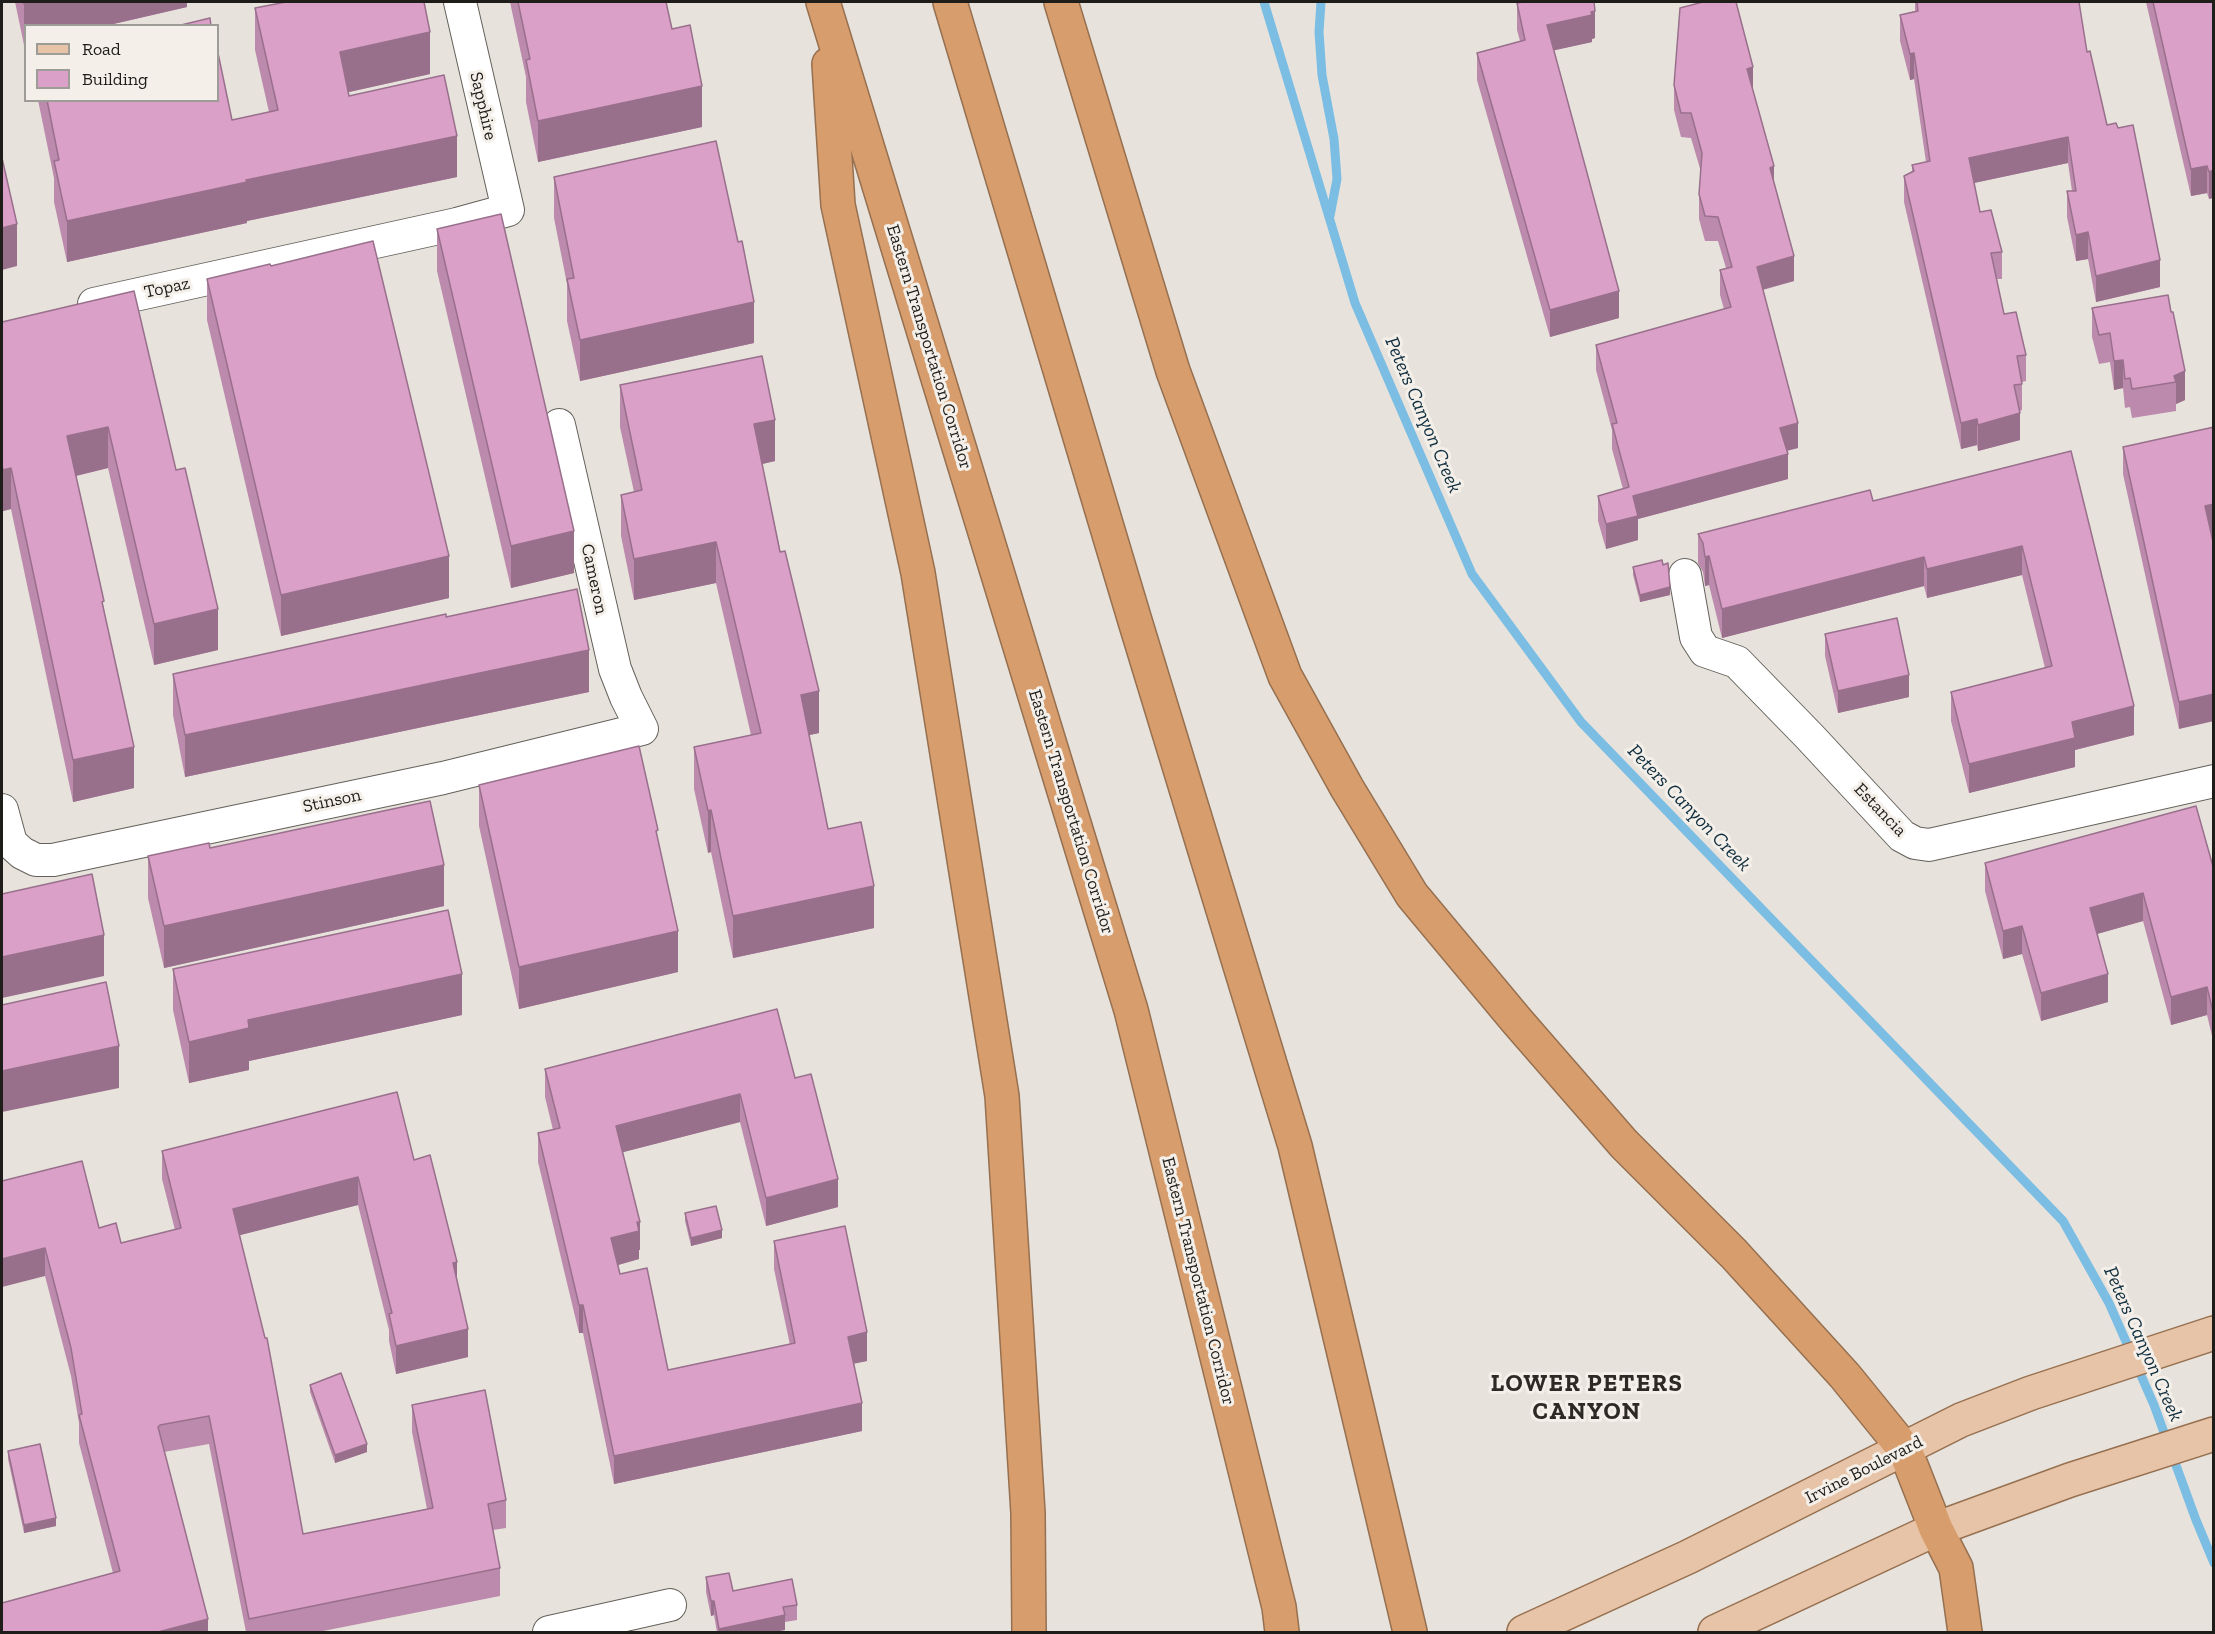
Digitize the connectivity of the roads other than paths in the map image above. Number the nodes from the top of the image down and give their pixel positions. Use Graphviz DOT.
graph roads {
  1 [pos="460,2"];
  2 [pos="950,2"];
  3 [pos="1061,2"];
  4 [pos="824,5"];
  5 [pos="508,210"];
  6 [pos="72,309"];
  7 [pos="560,425"];
  8 [pos="1685,575"];
  9 [pos="642,729"];
  10 [pos="2214,782"];
  11 [pos="2,810"];
  12 [pos="2214,1333"];
  13 [pos="2214,1434"];
  14 [pos="1905,1450"];
  15 [pos="1936,1529"];
  16 [pos="670,1605"];
  17 [pos="549,1632"];
  18 [pos="1029,1632"];
  19 [pos="1282,1632"];
  20 [pos="1410,1632"];
  21 [pos="1524,1632"];
  22 [pos="1715,1632"];
  23 [pos="1965,1632"];
  1 -- 5 [label="street, Sapphire"];
  2 -- 20 [label="highway"];
  3 -- 14 [label="highway"];
  4 -- 18 [label="highway"];
  4 -- 19 [label="highway, Eastern Transportation Corridor"];
  5 -- 6 [label="street, Topaz"];
  7 -- 9 [label="street, Cameron"];
  8 -- 10 [label="street, Estancia"];
  9 -- 11 [label="street, Stinson"];
  12 -- 14 [label="main road, Irvine Boulevard"];
  13 -- 15 [label="main road"];
  14 -- 15 [label="highway"];
  14 -- 21 [label="main road, Irvine Boulevard"];
  15 -- 22 [label="main road"];
  15 -- 23 [label="highway"];
  16 -- 17 [label="street"];
}
